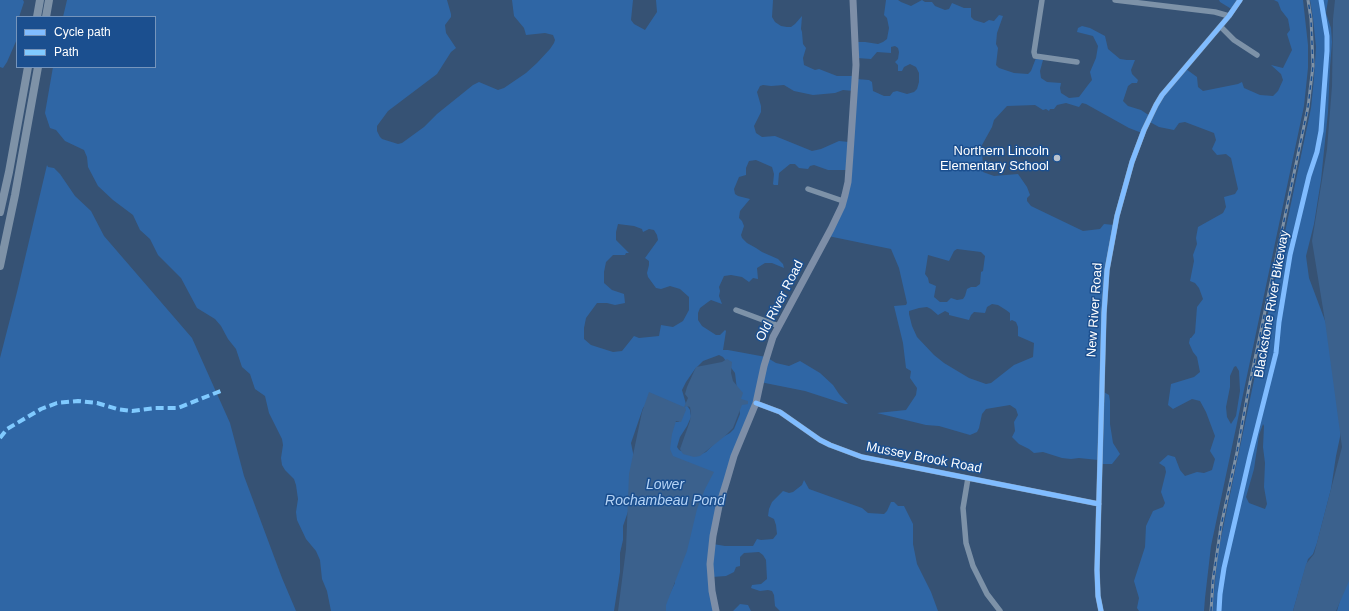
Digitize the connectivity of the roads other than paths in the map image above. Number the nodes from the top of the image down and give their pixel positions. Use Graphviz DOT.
graph roads {
  1 [pos="39,0"];
  2 [pos="49,0"];
  3 [pos="853,0"];
  4 [pos="1042,0"];
  5 [pos="1115,0"];
  6 [pos="1240,0"];
  7 [pos="38,14"];
  8 [pos="46,16"];
  9 [pos="1230,16"];
  10 [pos="1221,27"];
  11 [pos="1257,55"];
  12 [pos="1077,62"];
  13 [pos="28,68"];
  14 [pos="38,68"];
  15 [pos="808,189"];
  16 [pos="843,201"];
  17 [pos="0,212"];
  18 [pos="0,266"];
  19 [pos="736,310"];
  20 [pos="779,326"];
  21 [pos="756,403"];
  22 [pos="968,478"];
  23 [pos="1099,504"];
  24 [pos="716,611"];
  25 [pos="1000,611"];
  26 [pos="1102,611"];
  1 -- 7 [label="highway"];
  2 -- 8 [label="highway"];
  3 -- 16 [label="main road, Old River Road"];
  4 -- 12 [label="street"];
  5 -- 9 [label="street"];
  6 -- 9 [label="street, New River Road"];
  9 -- 10 [label="street, New River Road"];
  10 -- 11 [label="street"];
  10 -- 23 [label="street, New River Road"];
  13 -- 17 [label="highway"];
  14 -- 18 [label="highway"];
  15 -- 16 [label="street"];
  16 -- 20 [label="main road, Old River Road"];
  19 -- 20 [label="street"];
  20 -- 21 [label="main road, Old River Road"];
  21 -- 22 [label="street, Mussey Brook Road"];
  21 -- 24 [label="main road, Old River Road"];
  22 -- 23 [label="street, Mussey Brook Road"];
  22 -- 25 [label="street"];
  23 -- 26 [label="street, New River Road"];
}
